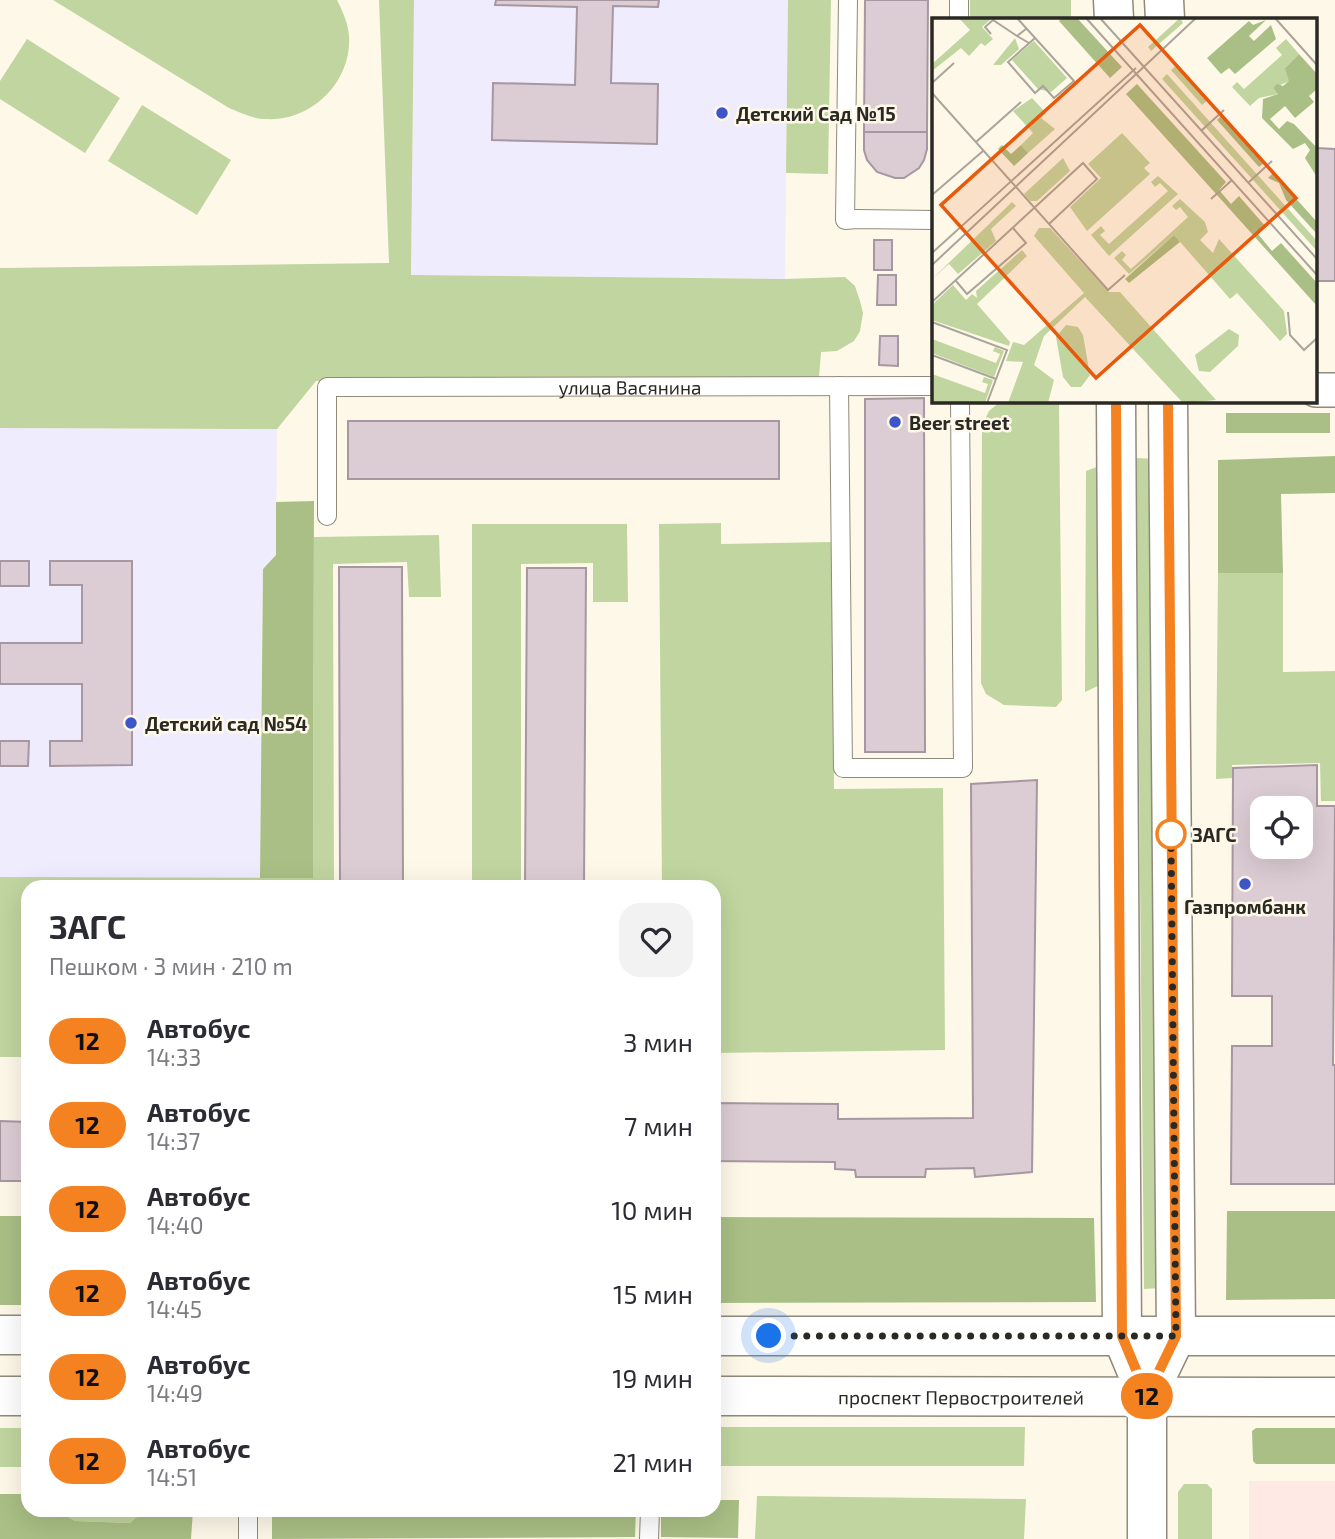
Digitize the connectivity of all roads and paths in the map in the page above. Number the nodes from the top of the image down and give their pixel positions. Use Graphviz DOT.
graph roads {
  1 [pos="848,0"];
  2 [pos="959,0"];
  3 [pos="1114,0"];
  4 [pos="1164,0"];
  5 [pos="959,18"];
  6 [pos="1114,18"];
  7 [pos="1165,18"];
  8 [pos="932,220"];
  9 [pos="839,386"];
  10 [pos="932,386"];
  11 [pos="960,402"];
  12 [pos="1116,402"];
  13 [pos="1168,402"];
  14 [pos="327,516"];
  15 [pos="0,1335"];
  16 [pos="21,1335"];
  17 [pos="721,1335"];
  18 [pos="1122,1336"];
  19 [pos="1176,1336"];
  20 [pos="1335,1336"];
  21 [pos="0,1396"];
  22 [pos="21,1396"];
  23 [pos="721,1396"];
  24 [pos="1147,1396"];
  25 [pos="1335,1396"];
  26 [pos="248,1517"];
  27 [pos="650,1517"];
  28 [pos="248,1539"];
  29 [pos="649,1539"];
  30 [pos="1147,1539"];
  1 -- 8 [label="lane"];
  2 -- 5 [label="lane"];
  3 -- 6 [label="street"];
  4 -- 7 [label="street"];
  9 -- 10 [label="lane, улица Васянина"];
  9 -- 11 [label="lane"];
  9 -- 14 [label="lane, улица Васянина"];
  12 -- 18 [label="street"];
  13 -- 19 [label="street"];
  15 -- 16 [label="street"];
  17 -- 18 [label="street"];
  18 -- 19 [label="street"];
  18 -- 24 [label="street"];
  19 -- 20 [label="street"];
  19 -- 24 [label="street"];
  21 -- 22 [label="street"];
  23 -- 24 [label="street, проспект Первостроителей"];
  24 -- 25 [label="street, проспект Первостроителей"];
  24 -- 30 [label="street"];
  26 -- 28 [label="lane"];
  27 -- 29 [label="lane"];
}
